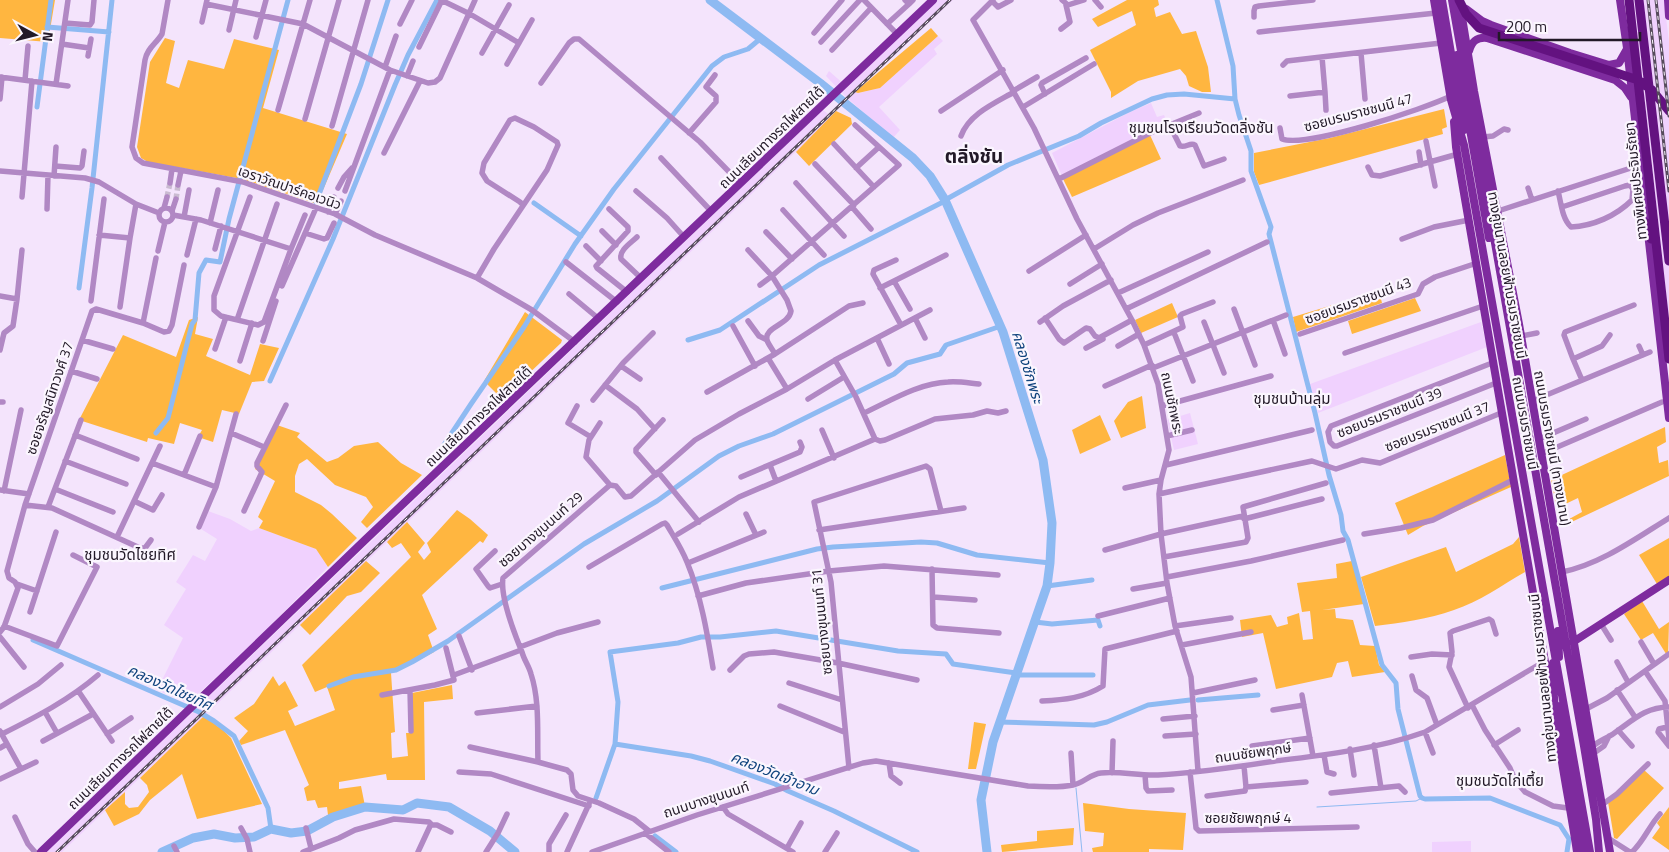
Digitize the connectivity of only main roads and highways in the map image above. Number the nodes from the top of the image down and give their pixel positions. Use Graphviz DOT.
graph roads {
  1 [pos="933,0"];
  2 [pos="1434,0"];
  3 [pos="1442,0"];
  4 [pos="1448,0"];
  5 [pos="1620,0"];
  6 [pos="1629,0"];
  7 [pos="1639,0"];
  8 [pos="1457,1"];
  9 [pos="1668,5"];
  10 [pos="1669,16"];
  11 [pos="1482,21"];
  12 [pos="1482,37"];
  13 [pos="1461,46"];
  14 [pos="1627,48"];
  15 [pos="1468,55"];
  16 [pos="1617,65"];
  17 [pos="1618,82"];
  18 [pos="1451,98"];
  19 [pos="1633,102"];
  20 [pos="1669,111"];
  21 [pos="1498,214"];
  22 [pos="1647,223"];
  23 [pos="1476,261"];
  24 [pos="1669,261"];
  25 [pos="1669,353"];
  26 [pos="1669,359"];
  27 [pos="1495,363"];
  28 [pos="1669,418"];
  29 [pos="1533,504"];
  30 [pos="1669,580"];
  31 [pos="1559,634"];
  32 [pos="1573,642"];
  33 [pos="1576,658"];
  34 [pos="1553,676"];
  35 [pos="1552,705"];
  36 [pos="1580,724"];
  37 [pos="1569,731"];
  38 [pos="1596,819"];
  39 [pos="1589,849"];
  40 [pos="1608,851"];
  41 [pos="41,852"];
  42 [pos="1576,852"];
  43 [pos="1583,852"];
  44 [pos="1599,852"];
  1 -- 41 [label="main road, ถนนเลียบทางรถไฟสายใต้"];
  2 -- 18 [label="main road, ถนนบรมราชชนนี"];
  3 -- 29 [label="main road, ทางคู่ขนานลอยฟ้าบรมราชชนนี"];
  4 -- 29 [label="main road, ทางคู่ขนานลอยฟ้าบรมราชชนนี"];
  5 -- 14 [label="main road"];
  6 -- 26 [label="highway, ทางพิเศษประจิมรัถยา"];
  7 -- 24 [label="highway, ทางพิเศษประจิมรัถยา"];
  8 -- 11 [label="main road"];
  8 -- 13 [label="main road, ถนนบรมราชชนนี"];
  8 -- 15 [label="main road"];
  8 -- 20 [label="highway"];
  9 -- 10 [label="main road"];
  11 -- 12 [label="main road"];
  11 -- 16 [label="main road"];
  12 -- 15 [label="main road"];
  12 -- 17 [label="main road"];
  13 -- 15 [label="main road"];
  13 -- 36 [label="main road, ถนนบรมราชชนนี"];
  14 -- 16 [label="main road"];
  14 -- 19 [label="main road"];
  15 -- 21 [label="main road, ถนนบรมราชชนนี (ทางขนาน)"];
  16 -- 17 [label="main road"];
  17 -- 19 [label="main road"];
  18 -- 23 [label="main road"];
  18 -- 37 [label="main road, ถนนบรมราชชนนี"];
  19 -- 22 [label="main road"];
  21 -- 31 [label="main road"];
  21 -- 32 [label="main road, ถนนบรมราชชนนี (ทางขนาน)"];
  22 -- 25 [label="highway"];
  22 -- 28 [label="main road"];
  23 -- 27 [label="main road"];
  23 -- 27 [label="main road"];
  27 -- 34 [label="main road"];
  27 -- 35 [label="main road"];
  29 -- 31 [label="main road, ทางคู่ขนานลอยฟ้าบรมราชชนนี"];
  29 -- 34 [label="main road, ทางคู่ขนานลอยฟ้าบรมราชชนนี"];
  30 -- 32 [label="main road"];
  31 -- 43 [label="main road, ทางคู่ขนานลอยฟ้าบรมราชชนนี"];
  32 -- 33 [label="main road, ถนนบรมราชชนนี (ทางขนาน)"];
  33 -- 36 [label="main road"];
  33 -- 40 [label="main road, ถนนบรมราชชนนี (ทางขนาน)"];
  34 -- 42 [label="main road, ทางคู่ขนานลอยฟ้าบรมราชชนนี"];
  35 -- 37 [label="main road"];
  35 -- 42 [label="main road"];
  36 -- 38 [label="main road, ถนนบรมราชชนนี"];
  37 -- 39 [label="main road, ถนนบรมราชชนนี"];
  38 -- 40 [label="main road"];
  38 -- 44 [label="main road, ถนนบรมราชชนนี"];
}
